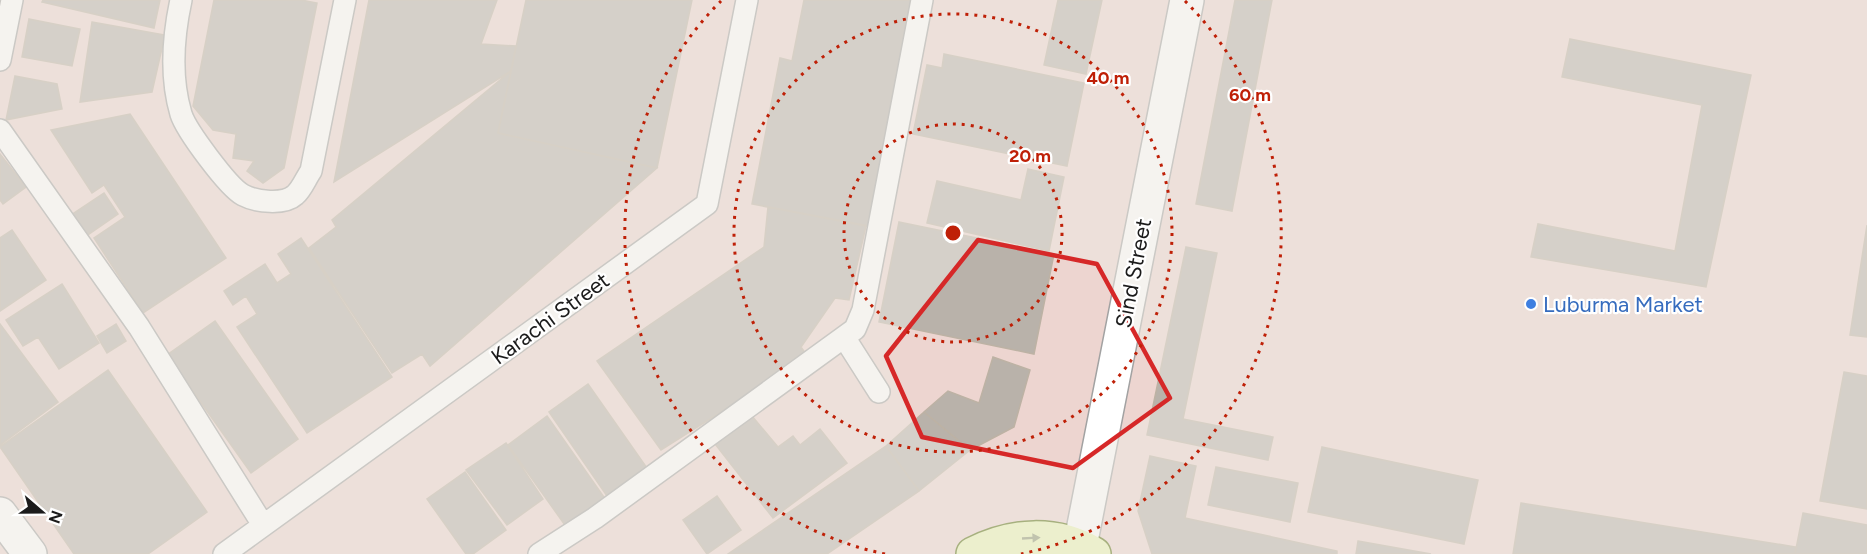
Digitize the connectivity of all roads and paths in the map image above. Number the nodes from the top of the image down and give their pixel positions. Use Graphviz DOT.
graph roads {
  1 [pos="12,0"];
  2 [pos="181,0"];
  3 [pos="345,0"];
  4 [pos="747,0"];
  5 [pos="922,0"];
  6 [pos="1187,0"];
  7 [pos="0,60"];
  8 [pos="0,130"];
  9 [pos="844,337"];
  10 [pos="879,392"];
  11 [pos="0,514"];
  12 [pos="264,525"];
  13 [pos="1087,550"];
  14 [pos="30,554"];
  15 [pos="224,554"];
  16 [pos="539,554"];
  17 [pos="973,554"];
  1 -- 7 [label="lane"];
  2 -- 3 [label="lane"];
  4 -- 12 [label="lane, Karachi Street"];
  5 -- 9 [label="lane"];
  6 -- 13 [label="street, Sind Street"];
  8 -- 12 [label="lane"];
  9 -- 10 [label="lane"];
  9 -- 16 [label="lane"];
  11 -- 14 [label="street"];
  12 -- 15 [label="lane, Karachi Street"];
  17 -- 13 [label="main road, one-way"];
}
